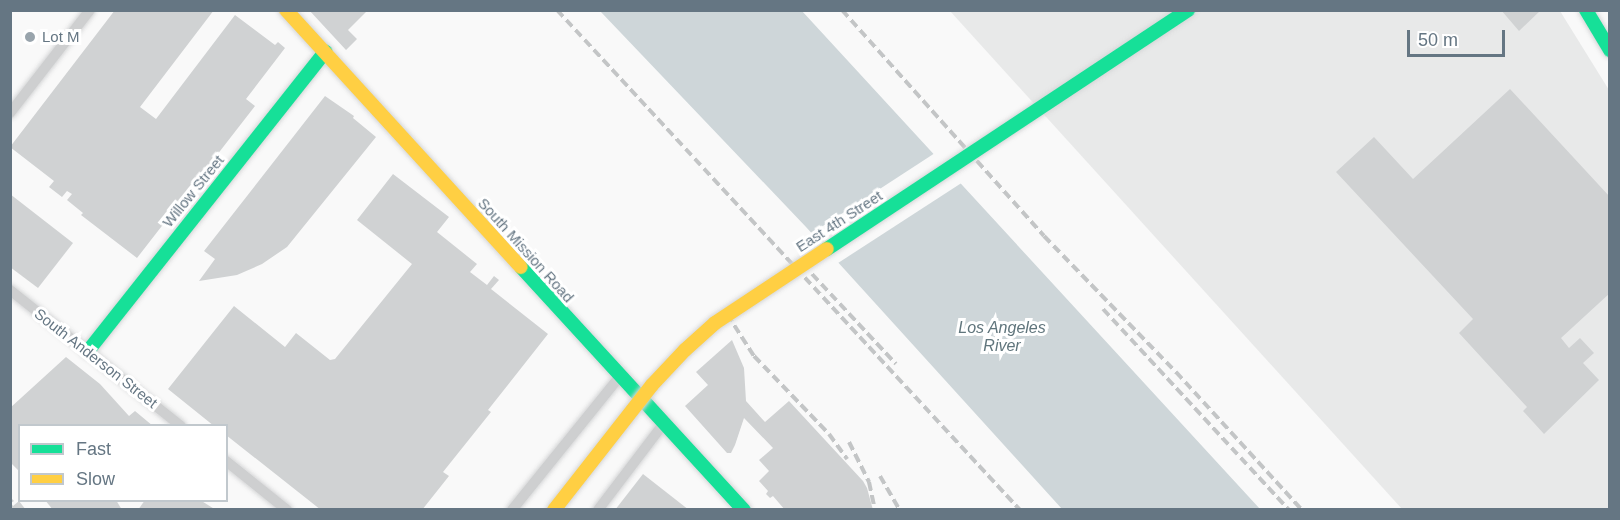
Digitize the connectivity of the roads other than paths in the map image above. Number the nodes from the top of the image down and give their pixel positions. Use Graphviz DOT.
graph roads {
  1 [pos="90,10"];
  2 [pos="286,10"];
  3 [pos="1188,10"];
  4 [pos="1585,12"];
  5 [pos="1610,50"];
  6 [pos="325,52"];
  7 [pos="10,112"];
  8 [pos="10,290"];
  9 [pos="88,351"];
  10 [pos="620,376"];
  11 [pos="664,423"];
  12 [pos="179,424"];
  13 [pos="228,463"];
  14 [pos="287,510"];
  15 [pos="512,510"];
  16 [pos="554,510"];
  17 [pos="598,510"];
  18 [pos="744,510"];
  1 -- 7 [label="street"];
  2 -- 6 [label="street, South Mission Road"];
  3 -- 16 [label="street, East 4th Street, bridge"];
  4 -- 5 [label="street"];
  6 -- 9 [label="street, Willow Street"];
  6 -- 10 [label="street, South Mission Road"];
  8 -- 9 [label="street, South Anderson Street"];
  9 -- 12 [label="street, South Anderson Street"];
  10 -- 11 [label="street, South Mission Road"];
  10 -- 15 [label="street"];
  11 -- 17 [label="street"];
  11 -- 18 [label="street, South Mission Road"];
  13 -- 14 [label="street"];
}
